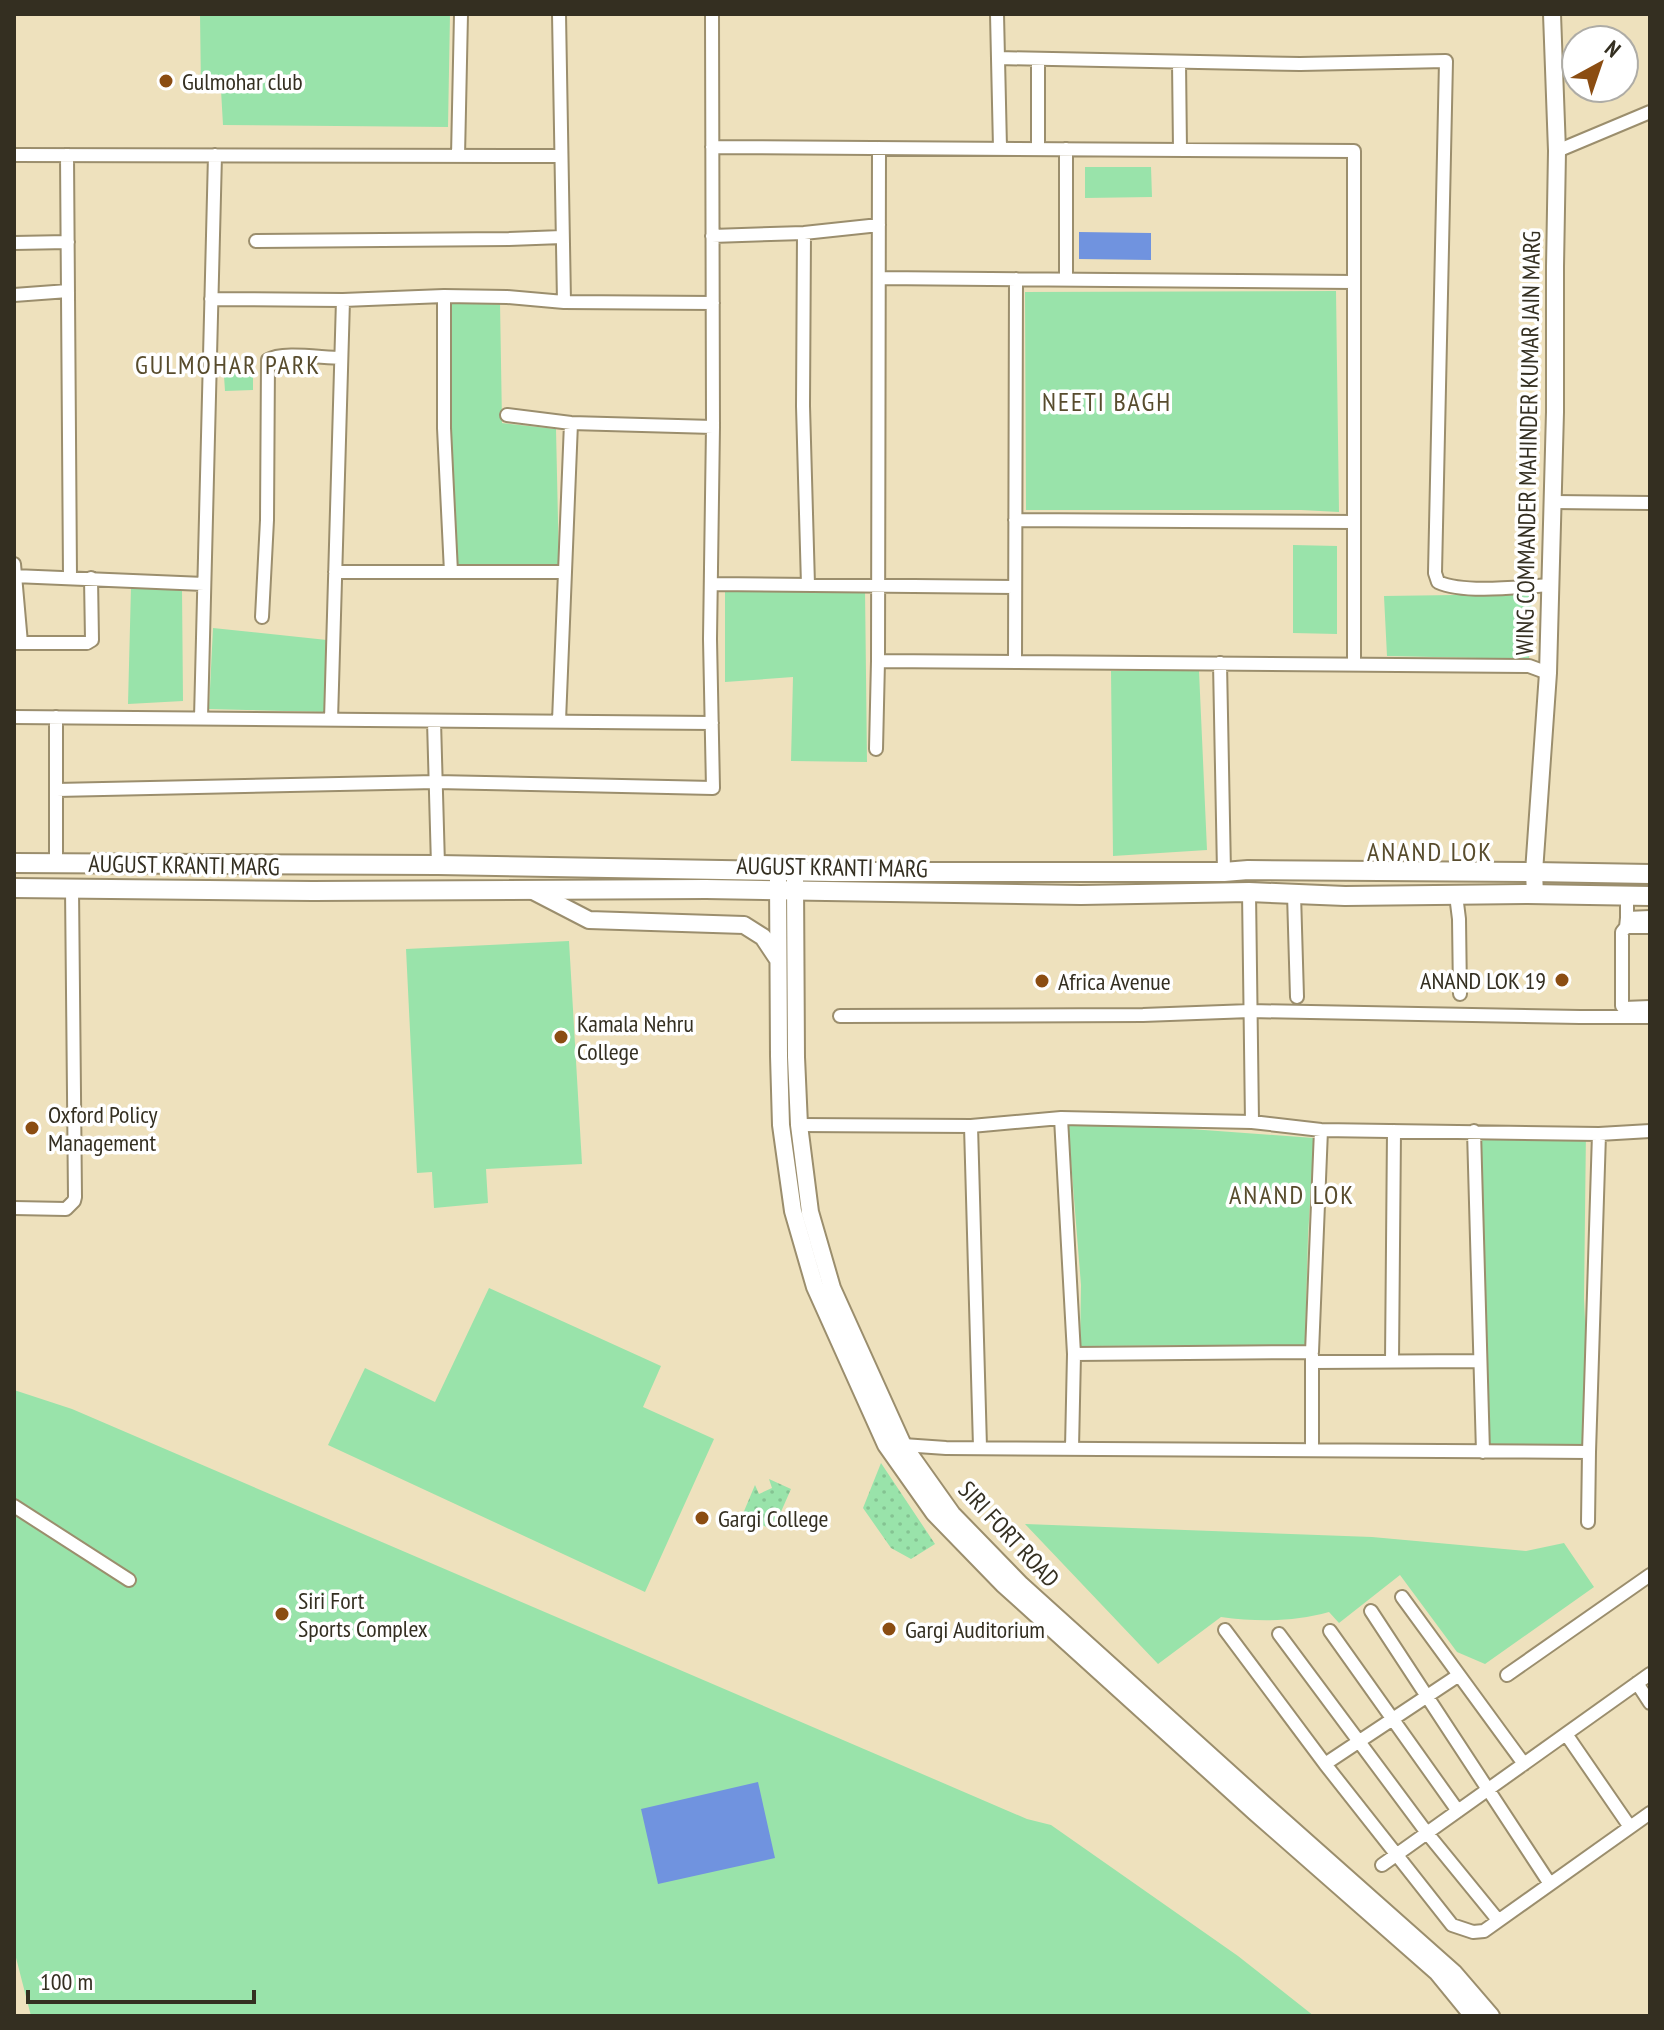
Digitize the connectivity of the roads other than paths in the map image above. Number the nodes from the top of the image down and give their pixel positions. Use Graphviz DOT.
graph roads {
  1 [pos="461,14"];
  2 [pos="559,14"];
  3 [pos="712,14"];
  4 [pos="997,14"];
  5 [pos="1552,14"];
  6 [pos="998,58"];
  7 [pos="1038,59"];
  8 [pos="1179,62"];
  9 [pos="1650,112"];
  10 [pos="712,147"];
  11 [pos="879,148"];
  12 [pos="1000,148"];
  13 [pos="1038,149"];
  14 [pos="1066,149"];
  15 [pos="1180,150"];
  16 [pos="1557,151"];
  17 [pos="14,155"];
  18 [pos="67,155"];
  19 [pos="215,155"];
  20 [pos="458,156"];
  21 [pos="561,156"];
  22 [pos="879,225"];
  23 [pos="804,233"];
  24 [pos="712,236"];
  25 [pos="562,237"];
  26 [pos="256,241"];
  27 [pos="68,242"];
  28 [pos="14,243"];
  29 [pos="879,278"];
  30 [pos="1016,279"];
  31 [pos="1066,280"];
  32 [pos="1354,282"];
  33 [pos="68,291"];
  34 [pos="14,295"];
  35 [pos="444,296"];
  36 [pos="211,299"];
  37 [pos="343,300"];
  38 [pos="564,302"];
  39 [pos="713,303"];
  40 [pos="341,358"];
  41 [pos="507,415"];
  42 [pos="571,423"];
  43 [pos="713,427"];
  44 [pos="1553,502"];
  45 [pos="1650,503"];
  46 [pos="1015,520"];
  47 [pos="1354,522"];
  48 [pos="15,572"];
  49 [pos="335,572"];
  50 [pos="451,572"];
  51 [pos="564,572"];
  52 [pos="70,577"];
  53 [pos="91,578"];
  54 [pos="204,584"];
  55 [pos="712,584"];
  56 [pos="808,585"];
  57 [pos="1550,585"];
  58 [pos="878,586"];
  59 [pos="1015,587"];
  60 [pos="262,617"];
  61 [pos="17,643"];
  62 [pos="878,661"];
  63 [pos="1015,662"];
  64 [pos="1220,663"];
  65 [pos="1354,664"];
  66 [pos="1548,673"];
  67 [pos="14,717"];
  68 [pos="56,717"];
  69 [pos="201,718"];
  70 [pos="331,720"];
  71 [pos="434,721"];
  72 [pos="559,721"];
  73 [pos="712,723"];
  74 [pos="876,749"];
  75 [pos="436,782"];
  76 [pos="56,790"];
  77 [pos="14,863"];
  78 [pos="56,863"];
  79 [pos="438,865"];
  80 [pos="786,871"];
  81 [pos="1224,872"];
  82 [pos="1534,872"];
  83 [pos="1650,874"];
  84 [pos="14,888"];
  85 [pos="72,888"];
  86 [pos="530,889"];
  87 [pos="787,891"];
  88 [pos="1249,892"];
  89 [pos="1294,894"];
  90 [pos="1535,894"];
  91 [pos="1456,895"];
  92 [pos="1627,896"];
  93 [pos="1650,896"];
  94 [pos="1650,917"];
  95 [pos="1626,923"];
  96 [pos="1650,927"];
  97 [pos="778,960"];
  98 [pos="1460,994"];
  99 [pos="1297,997"];
  100 [pos="1650,1007"];
  101 [pos="1250,1011"];
  102 [pos="840,1016"];
  103 [pos="1650,1017"];
  104 [pos="1061,1118"];
  105 [pos="1252,1122"];
  106 [pos="799,1125"];
  107 [pos="971,1126"];
  108 [pos="1321,1130"];
  109 [pos="1394,1131"];
  110 [pos="1474,1131"];
  111 [pos="1650,1131"];
  112 [pos="1599,1134"];
  113 [pos="14,1208"];
  114 [pos="1074,1354"];
  115 [pos="1312,1357"];
  116 [pos="1392,1361"];
  117 [pos="1480,1361"];
  118 [pos="903,1445"];
  119 [pos="980,1447"];
  120 [pos="1072,1448"];
  121 [pos="1312,1450"];
  122 [pos="1483,1452"];
  123 [pos="1589,1452"];
  124 [pos="14,1506"];
  125 [pos="1588,1522"];
  126 [pos="1650,1575"];
  127 [pos="129,1580"];
  128 [pos="1402,1597"];
  129 [pos="1371,1611"];
  130 [pos="1225,1630"];
  131 [pos="1330,1631"];
  132 [pos="1279,1634"];
  133 [pos="1650,1674"];
  134 [pos="1459,1675"];
  135 [pos="1507,1675"];
  136 [pos="1637,1683"];
  137 [pos="1427,1696"];
  138 [pos="1650,1703"];
  139 [pos="1393,1719"];
  140 [pos="1566,1734"];
  141 [pos="1359,1741"];
  142 [pos="1325,1764"];
  143 [pos="1524,1764"];
  144 [pos="1489,1789"];
  145 [pos="1458,1811"];
  146 [pos="1650,1813"];
  147 [pos="1630,1827"];
  148 [pos="1427,1833"];
  149 [pos="1396,1856"];
  150 [pos="1382,1865"];
  151 [pos="1550,1884"];
  152 [pos="1498,1920"];
  153 [pos="1473,2016"];
  154 [pos="1491,2016"];
  1 -- 20 [label="street"];
  2 -- 21 [label="street"];
  3 -- 10 [label="street"];
  4 -- 6 [label="street"];
  5 -- 16 [label="street, WING COMMANDER MAHINDER KUMAR JAIN MARG"];
  6 -- 7 [label="street"];
  6 -- 12 [label="street"];
  7 -- 8 [label="street"];
  7 -- 13 [label="street"];
  8 -- 15 [label="street"];
  8 -- 57 [label="street"];
  9 -- 16 [label="street"];
  10 -- 11 [label="street"];
  10 -- 24 [label="street"];
  11 -- 12 [label="street"];
  11 -- 22 [label="street"];
  12 -- 13 [label="street"];
  13 -- 14 [label="street"];
  14 -- 15 [label="street"];
  14 -- 31 [label="street"];
  15 -- 32 [label="street"];
  16 -- 44 [label="street, WING COMMANDER MAHINDER KUMAR JAIN MARG"];
  17 -- 18 [label="street"];
  18 -- 19 [label="street"];
  18 -- 27 [label="street"];
  19 -- 20 [label="street"];
  19 -- 36 [label="street"];
  20 -- 21 [label="street"];
  21 -- 25 [label="street"];
  22 -- 23 [label="street"];
  22 -- 29 [label="street"];
  23 -- 24 [label="street"];
  23 -- 56 [label="street"];
  24 -- 39 [label="street"];
  25 -- 26 [label="street"];
  25 -- 38 [label="street"];
  27 -- 28 [label="street"];
  27 -- 33 [label="street"];
  29 -- 30 [label="street"];
  29 -- 58 [label="street"];
  30 -- 31 [label="street"];
  30 -- 46 [label="street"];
  31 -- 32 [label="street"];
  32 -- 47 [label="street"];
  33 -- 34 [label="street"];
  33 -- 52 [label="street"];
  35 -- 37 [label="street"];
  35 -- 38 [label="street"];
  35 -- 50 [label="street"];
  36 -- 37 [label="street"];
  36 -- 54 [label="street"];
  37 -- 40 [label="street"];
  38 -- 39 [label="street"];
  39 -- 43 [label="street"];
  40 -- 49 [label="street"];
  40 -- 60 [label="street"];
  41 -- 42 [label="street"];
  42 -- 43 [label="street"];
  42 -- 51 [label="street"];
  43 -- 55 [label="street"];
  44 -- 45 [label="street"];
  44 -- 57 [label="street, WING COMMANDER MAHINDER KUMAR JAIN MARG"];
  46 -- 47 [label="street"];
  46 -- 59 [label="street"];
  47 -- 65 [label="street"];
  48 -- 52 [label="street"];
  48 -- 61 [label="street"];
  49 -- 50 [label="street"];
  49 -- 70 [label="street"];
  50 -- 51 [label="street"];
  51 -- 72 [label="street"];
  52 -- 53 [label="street"];
  53 -- 54 [label="street"];
  53 -- 61 [label="street"];
  54 -- 69 [label="street"];
  55 -- 56 [label="street"];
  55 -- 73 [label="street"];
  56 -- 58 [label="street"];
  57 -- 66 [label="street, WING COMMANDER MAHINDER KUMAR JAIN MARG"];
  58 -- 59 [label="street"];
  58 -- 62 [label="street"];
  59 -- 63 [label="street"];
  62 -- 63 [label="street"];
  62 -- 74 [label="street"];
  63 -- 64 [label="street"];
  64 -- 65 [label="street"];
  64 -- 81 [label="street"];
  65 -- 66 [label="street"];
  66 -- 82 [label="street, WING COMMANDER MAHINDER KUMAR JAIN MARG"];
  67 -- 68 [label="street"];
  68 -- 69 [label="street"];
  68 -- 76 [label="street"];
  69 -- 70 [label="street"];
  70 -- 71 [label="street"];
  71 -- 72 [label="street"];
  71 -- 75 [label="street"];
  72 -- 73 [label="street"];
  73 -- 75 [label="street"];
  75 -- 76 [label="street"];
  75 -- 79 [label="street"];
  76 -- 78 [label="street"];
  77 -- 78 [label="main road, AUGUST KRANTI MARG"];
  78 -- 79 [label="main road, AUGUST KRANTI MARG"];
  79 -- 80 [label="main road, AUGUST KRANTI MARG"];
  80 -- 81 [label="main road, AUGUST KRANTI MARG"];
  80 -- 87 [label="street, SIRI FORT ROAD"];
  81 -- 82 [label="main road, AUGUST KRANTI MARG"];
  82 -- 83 [label="main road, AUGUST KRANTI MARG"];
  82 -- 90 [label="street, WING COMMANDER MAHINDER KUMAR JAIN MARG"];
  84 -- 85 [label="main road, AUGUST KRANTI MARG"];
  85 -- 86 [label="main road, AUGUST KRANTI MARG"];
  85 -- 113 [label="street"];
  86 -- 87 [label="main road, AUGUST KRANTI MARG"];
  86 -- 97 [label="street"];
  87 -- 88 [label="main road, AUGUST KRANTI MARG"];
  87 -- 97 [label="street, SIRI FORT ROAD"];
  87 -- 106 [label="street, SIRI FORT ROAD"];
  88 -- 89 [label="main road, AUGUST KRANTI MARG"];
  88 -- 101 [label="street"];
  89 -- 91 [label="main road, AUGUST KRANTI MARG"];
  89 -- 99 [label="street"];
  90 -- 91 [label="main road, AUGUST KRANTI MARG"];
  90 -- 92 [label="main road, AUGUST KRANTI MARG"];
  91 -- 98 [label="street"];
  92 -- 93 [label="main road, AUGUST KRANTI MARG"];
  92 -- 95 [label="street"];
  94 -- 95 [label="street"];
  95 -- 96 [label="street"];
  95 -- 100 [label="street"];
  97 -- 153 [label="street, SIRI FORT ROAD"];
  101 -- 102 [label="street"];
  101 -- 103 [label="street"];
  101 -- 105 [label="street"];
  104 -- 105 [label="street"];
  104 -- 107 [label="street"];
  104 -- 114 [label="street"];
  105 -- 108 [label="street"];
  106 -- 107 [label="street"];
  106 -- 118 [label="street, SIRI FORT ROAD"];
  107 -- 119 [label="street"];
  108 -- 109 [label="street"];
  108 -- 115 [label="street"];
  109 -- 110 [label="street"];
  109 -- 116 [label="street"];
  110 -- 112 [label="street"];
  110 -- 117 [label="street"];
  111 -- 112 [label="street"];
  112 -- 123 [label="street"];
  114 -- 115 [label="street"];
  114 -- 120 [label="street"];
  115 -- 116 [label="street"];
  115 -- 121 [label="street"];
  116 -- 117 [label="street"];
  117 -- 122 [label="street"];
  118 -- 119 [label="street"];
  118 -- 154 [label="street, SIRI FORT ROAD"];
  119 -- 120 [label="street"];
  120 -- 121 [label="street"];
  121 -- 122 [label="street"];
  122 -- 123 [label="street"];
  123 -- 125 [label="street"];
  124 -- 127 [label="street"];
  126 -- 135 [label="street"];
  128 -- 134 [label="street"];
  129 -- 137 [label="street"];
  130 -- 142 [label="street"];
  131 -- 139 [label="street"];
  132 -- 141 [label="street"];
  133 -- 136 [label="street"];
  134 -- 137 [label="street"];
  134 -- 143 [label="street"];
  136 -- 138 [label="street"];
  136 -- 140 [label="street"];
  137 -- 139 [label="street"];
  137 -- 144 [label="street"];
  139 -- 141 [label="street"];
  139 -- 145 [label="street"];
  140 -- 143 [label="street"];
  140 -- 147 [label="street"];
  141 -- 142 [label="street"];
  141 -- 148 [label="street"];
  142 -- 149 [label="street"];
  143 -- 144 [label="street"];
  144 -- 145 [label="street"];
  144 -- 151 [label="street"];
  145 -- 148 [label="street"];
  146 -- 147 [label="street"];
  147 -- 151 [label="street"];
  148 -- 149 [label="street"];
  148 -- 152 [label="street"];
  149 -- 150 [label="street"];
  149 -- 152 [label="street"];
  151 -- 152 [label="street"];
}
